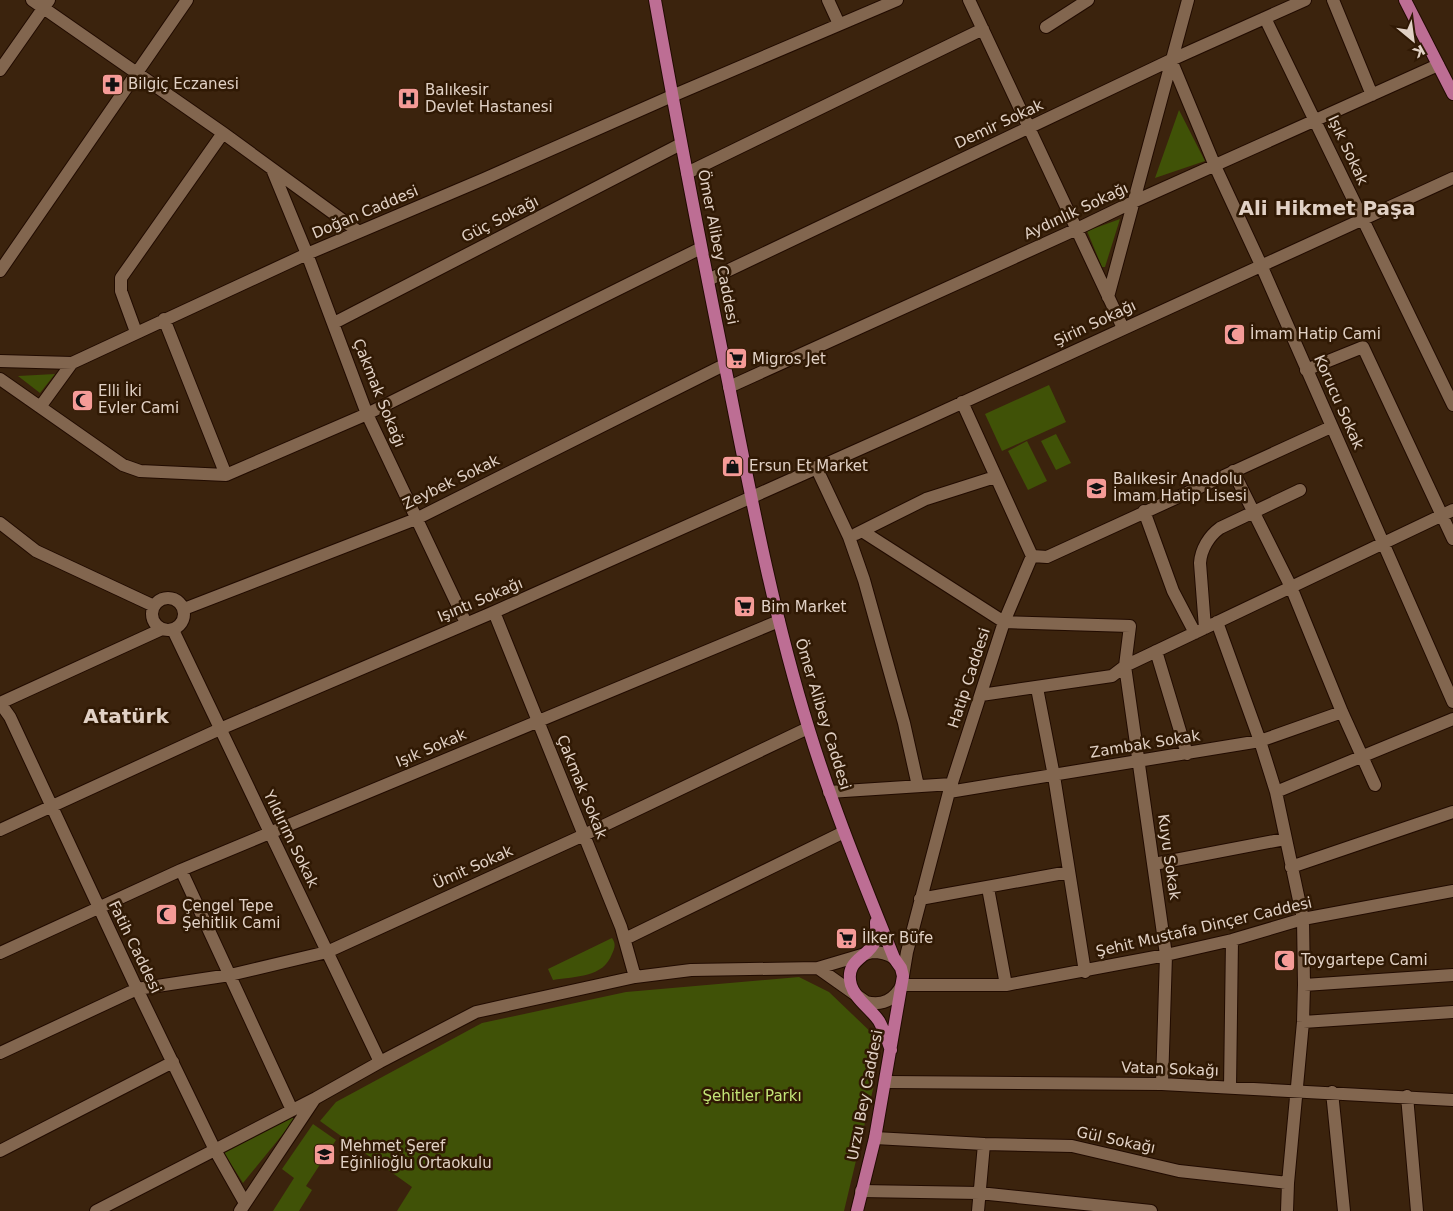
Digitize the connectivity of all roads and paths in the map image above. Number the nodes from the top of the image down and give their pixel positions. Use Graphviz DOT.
graph roads {
  1 [pos="32,0"];
  2 [pos="187,0"];
  3 [pos="655,0"];
  4 [pos="828,0"];
  5 [pos="897,0"];
  6 [pos="969,0"];
  7 [pos="1088,0"];
  8 [pos="1188,0"];
  9 [pos="1305,0"];
  10 [pos="1333,0"];
  11 [pos="1405,0"];
  12 [pos="46,4"];
  13 [pos="1265,18"];
  14 [pos="839,24"];
  15 [pos="1046,27"];
  16 [pos="983,29"];
  17 [pos="1171,60"];
  18 [pos="1438,65"];
  19 [pos="0,70"];
  20 [pos="136,73"];
  21 [pos="1453,94"];
  22 [pos="1372,95"];
  23 [pos="672,96"];
  24 [pos="1316,120"];
  25 [pos="1030,128"];
  26 [pos="223,133"];
  27 [pos="681,144"];
  28 [pos="1215,166"];
  29 [pos="272,169"];
  30 [pos="687,172"];
  31 [pos="1453,178"];
  32 [pos="1133,202"];
  33 [pos="1363,219"];
  34 [pos="1077,229"];
  35 [pos="359,232"];
  36 [pos="701,248"];
  37 [pos="307,254"];
  38 [pos="1261,265"];
  39 [pos="0,271"];
  40 [pos="708,280"];
  41 [pos="1108,297"];
  42 [pos="164,319"];
  43 [pos="334,323"];
  44 [pos="1124,328"];
  45 [pos="136,332"];
  46 [pos="0,361"];
  47 [pos="72,363"];
  48 [pos="724,365"];
  49 [pos="1306,370"];
  50 [pos="0,379"];
  51 [pos="729,387"];
  52 [pos="1450,391"];
  53 [pos="962,402"];
  54 [pos="1453,405"];
  55 [pos="40,407"];
  56 [pos="367,414"];
  57 [pos="1331,427"];
  58 [pos="816,468"];
  59 [pos="1233,471"];
  60 [pos="226,474"];
  61 [pos="996,477"];
  62 [pos="1300,490"];
  63 [pos="750,497"];
  64 [pos="1144,511"];
  65 [pos="1254,512"];
  66 [pos="1447,513"];
  67 [pos="416,519"];
  68 [pos="0,523"];
  69 [pos="862,530"];
  70 [pos="849,537"];
  71 [pos="1453,539"];
  72 [pos="1384,543"];
  73 [pos="1032,556"];
  74 [pos="1291,588"];
  75 [pos="154,606"];
  76 [pos="184,609"];
  77 [pos="494,612"];
  78 [pos="778,621"];
  79 [pos="1004,622"];
  80 [pos="466,623"];
  81 [pos="1206,628"];
  82 [pos="168,630"];
  83 [pos="1156,651"];
  84 [pos="1125,666"];
  85 [pos="1037,688"];
  86 [pos="981,695"];
  87 [pos="1453,702"];
  88 [pos="0,703"];
  89 [pos="1342,712"];
  90 [pos="1453,719"];
  91 [pos="538,720"];
  92 [pos="808,728"];
  93 [pos="220,729"];
  94 [pos="1260,741"];
  95 [pos="1187,754"];
  96 [pos="1362,756"];
  97 [pos="1139,762"];
  98 [pos="1054,776"];
  99 [pos="1375,785"];
  100 [pos="918,786"];
  101 [pos="950,788"];
  102 [pos="829,792"];
  103 [pos="1276,792"];
  104 [pos="51,805"];
  105 [pos="1453,812"];
  106 [pos="0,830"];
  107 [pos="844,832"];
  108 [pos="270,833"];
  109 [pos="584,835"];
  110 [pos="1285,839"];
  111 [pos="1154,864"];
  112 [pos="1291,867"];
  113 [pos="181,870"];
  114 [pos="1069,872"];
  115 [pos="988,888"];
  116 [pos="1453,891"];
  117 [pos="920,900"];
  118 [pos="98,908"];
  119 [pos="875,911"];
  120 [pos="1303,919"];
  121 [pos="625,939"];
  122 [pos="1232,940"];
  123 [pos="327,952"];
  124 [pos="0,953"];
  125 [pos="864,954"];
  126 [pos="1166,956"];
  127 [pos="894,958"];
  128 [pos="818,968"];
  129 [pos="1085,972"];
  130 [pos="230,975"];
  131 [pos="1453,975"];
  132 [pos="635,977"];
  133 [pos="902,981"];
  134 [pos="1006,985"];
  135 [pos="1304,985"];
  136 [pos="137,989"];
  137 [pos="859,998"];
  138 [pos="1453,1012"];
  139 [pos="1303,1022"];
  140 [pos="891,1050"];
  141 [pos="0,1053"];
  142 [pos="173,1062"];
  143 [pos="380,1062"];
  144 [pos="886,1082"];
  145 [pos="1162,1084"];
  146 [pos="1230,1088"];
  147 [pos="1297,1090"];
  148 [pos="1332,1092"];
  149 [pos="1407,1096"];
  150 [pos="316,1098"];
  151 [pos="1453,1100"];
  152 [pos="292,1110"];
  153 [pos="875,1138"];
  154 [pos="984,1144"];
  155 [pos="215,1150"];
  156 [pos="0,1151"];
  157 [pos="1288,1183"];
  158 [pos="861,1191"];
  159 [pos="979,1193"];
  160 [pos="243,1207"];
  161 [pos="1092,1208"];
  162 [pos="96,1211"];
  163 [pos="857,1211"];
  164 [pos="978,1211"];
  165 [pos="1151,1211"];
  166 [pos="1288,1211"];
  167 [pos="1344,1211"];
  168 [pos="1417,1211"];
  1 -- 12 [label="street"];
  2 -- 20 [label="street"];
  3 -- 23 [label="main road, Ömer Alibey Caddesi"];
  4 -- 14 [label="street"];
  5 -- 14 [label="street, Doğan Caddesi"];
  6 -- 16 [label="street"];
  7 -- 15 [label="street"];
  8 -- 17 [label="street"];
  9 -- 13 [label="street, Demir Sokak"];
  10 -- 22 [label="street"];
  11 -- 18 [label="main road"];
  12 -- 19 [label="street"];
  12 -- 20 [label="street"];
  13 -- 17 [label="street, Demir Sokak"];
  13 -- 24 [label="street, Işık Sokak"];
  14 -- 23 [label="street, Doğan Caddesi"];
  16 -- 25 [label="street"];
  16 -- 30 [label="street"];
  17 -- 25 [label="street, Demir Sokak"];
  17 -- 28 [label="street, Korucu Sokak"];
  17 -- 32 [label="street"];
  18 -- 21 [label="main road"];
  18 -- 22 [label="street, Aydınlık Sokağı"];
  20 -- 26 [label="street"];
  20 -- 39 [label="street"];
  22 -- 24 [label="street, Aydınlık Sokağı"];
  23 -- 27 [label="main road, Ömer Alibey Caddesi"];
  23 -- 35 [label="street, Doğan Caddesi"];
  24 -- 28 [label="street, Aydınlık Sokağı"];
  24 -- 33 [label="street, Işık Sokak"];
  25 -- 34 [label="street"];
  25 -- 40 [label="street, Demir Sokak"];
  26 -- 29 [label="street"];
  26 -- 45 [label="street"];
  27 -- 30 [label="main road, Ömer Alibey Caddesi"];
  27 -- 43 [label="street, Güç Sokağı"];
  28 -- 32 [label="street, Aydınlık Sokağı"];
  28 -- 38 [label="street, Korucu Sokak"];
  29 -- 35 [label="street"];
  29 -- 37 [label="street, Çakmak Sokağı"];
  30 -- 36 [label="main road, Ömer Alibey Caddesi"];
  31 -- 33 [label="street, Şirin Sokağı"];
  32 -- 34 [label="street, Aydınlık Sokağı"];
  32 -- 41 [label="street"];
  33 -- 38 [label="street, Şirin Sokağı"];
  33 -- 52 [label="street, Işık Sokak"];
  34 -- 41 [label="street"];
  34 -- 51 [label="street, Aydınlık Sokağı"];
  35 -- 37 [label="street, Doğan Caddesi"];
  36 -- 40 [label="main road, Ömer Alibey Caddesi"];
  36 -- 56 [label="street"];
  37 -- 42 [label="street, Doğan Caddesi"];
  37 -- 43 [label="street, Çakmak Sokağı"];
  38 -- 44 [label="street, Şirin Sokağı"];
  38 -- 49 [label="street, Korucu Sokak"];
  40 -- 48 [label="main road, Ömer Alibey Caddesi"];
  41 -- 44 [label="street"];
  42 -- 45 [label="street, Doğan Caddesi"];
  42 -- 60 [label="street"];
  43 -- 56 [label="street, Çakmak Sokağı"];
  44 -- 53 [label="street, Şirin Sokağı"];
  45 -- 47 [label="street, Doğan Caddesi"];
  46 -- 47 [label="street, Doğan Caddesi"];
  47 -- 55 [label="street, Doğan Caddesi"];
  48 -- 51 [label="main road, Ömer Alibey Caddesi"];
  48 -- 67 [label="street, Zeybek Sokak"];
  49 -- 57 [label="street, Korucu Sokak"];
  49 -- 66 [label="street"];
  50 -- 55 [label="street"];
  51 -- 63 [label="main road, Ömer Alibey Caddesi"];
  52 -- 54 [label="street, Işık Sokak"];
  53 -- 58 [label="street, Şirin Sokağı"];
  53 -- 61 [label="street"];
  55 -- 60 [label="street"];
  56 -- 60 [label="street"];
  56 -- 67 [label="street, Çakmak Sokağı"];
  57 -- 59 [label="street"];
  57 -- 72 [label="street, Korucu Sokak"];
  58 -- 63 [label="street, Şirin Sokağı"];
  58 -- 70 [label="street"];
  59 -- 64 [label="street"];
  59 -- 65 [label="street"];
  61 -- 69 [label="street"];
  61 -- 73 [label="street"];
  62 -- 65 [label="street"];
  63 -- 77 [label="street, Işıntı Sokağı"];
  63 -- 78 [label="main road, Ömer Alibey Caddesi"];
  64 -- 73 [label="street"];
  64 -- 81 [label="street"];
  65 -- 74 [label="street"];
  65 -- 81 [label="street"];
  66 -- 71 [label="street"];
  66 -- 72 [label="street"];
  67 -- 76 [label="street, Zeybek Sokak"];
  67 -- 80 [label="street, Çakmak Sokağı"];
  68 -- 75 [label="street"];
  69 -- 70 [label="street"];
  69 -- 79 [label="street"];
  70 -- 100 [label="street"];
  72 -- 74 [label="street"];
  72 -- 87 [label="street, Korucu Sokak"];
  73 -- 79 [label="street, Hatip Caddesi"];
  74 -- 81 [label="street"];
  74 -- 89 [label="street"];
  75 -- 76 [label="street"];
  75 -- 82 [label="street"];
  76 -- 82 [label="street"];
  77 -- 80 [label="street, Işıntı Sokağı"];
  77 -- 91 [label="street, Çakmak Sokak"];
  78 -- 91 [label="street, Işık Sokak"];
  78 -- 92 [label="main road, Ömer Alibey Caddesi"];
  79 -- 84 [label="street, Kuyu Sokak"];
  79 -- 86 [label="street, Hatip Caddesi"];
  80 -- 93 [label="street, Işıntı Sokağı"];
  81 -- 83 [label="street"];
  81 -- 94 [label="street"];
  82 -- 88 [label="street"];
  82 -- 93 [label="street, Yıldırım Sokak"];
  83 -- 84 [label="street"];
  83 -- 95 [label="street"];
  84 -- 85 [label="street"];
  84 -- 97 [label="street, Kuyu Sokak"];
  85 -- 86 [label="street"];
  85 -- 98 [label="street"];
  86 -- 101 [label="street, Hatip Caddesi"];
  88 -- 104 [label="street, Fatih Caddesi"];
  89 -- 94 [label="street, Zambak Sokak"];
  89 -- 96 [label="street"];
  90 -- 96 [label="street"];
  91 -- 108 [label="street, Işık Sokak"];
  91 -- 109 [label="street, Çakmak Sokak"];
  92 -- 102 [label="main road, Ömer Alibey Caddesi"];
  92 -- 109 [label="street, Ümit Sokak"];
  93 -- 104 [label="street, Işıntı Sokağı"];
  93 -- 108 [label="street, Yıldırım Sokak"];
  94 -- 95 [label="street, Zambak Sokak"];
  94 -- 103 [label="street"];
  95 -- 97 [label="street, Zambak Sokak"];
  96 -- 99 [label="street"];
  96 -- 103 [label="street"];
  97 -- 98 [label="street, Zambak Sokak"];
  97 -- 111 [label="street, Kuyu Sokak"];
  98 -- 101 [label="street, Zambak Sokak"];
  98 -- 114 [label="street"];
  100 -- 101 [label="street, Zambak Sokak"];
  100 -- 102 [label="street, Zambak Sokak"];
  101 -- 117 [label="street, Hatip Caddesi"];
  102 -- 107 [label="main road, Ömer Alibey Caddesi"];
  103 -- 110 [label="street"];
  104 -- 106 [label="street, Işıntı Sokağı"];
  104 -- 118 [label="street, Fatih Caddesi"];
  105 -- 112 [label="street"];
  107 -- 119 [label="main road, Ömer Alibey Caddesi"];
  107 -- 121 [label="street"];
  108 -- 113 [label="street, Işık Sokak"];
  108 -- 123 [label="street, Yıldırım Sokak"];
  109 -- 121 [label="street, Çakmak Sokak"];
  109 -- 123 [label="street, Ümit Sokak"];
  110 -- 111 [label="street"];
  110 -- 112 [label="street"];
  111 -- 126 [label="street, Kuyu Sokak"];
  112 -- 120 [label="street"];
  113 -- 118 [label="street, Işık Sokak"];
  113 -- 130 [label="street"];
  114 -- 115 [label="street"];
  114 -- 129 [label="street"];
  115 -- 117 [label="street"];
  115 -- 134 [label="street"];
  116 -- 120 [label="street, Şehit Mustafa Dinçer Caddesi"];
  117 -- 133 [label="street, Hatip Caddesi"];
  118 -- 124 [label="street, Işık Sokak"];
  118 -- 136 [label="street, Fatih Caddesi"];
  119 -- 125 [label="main road"];
  119 -- 127 [label="main road, Ömer Alibey Caddesi"];
  120 -- 122 [label="street, Şehit Mustafa Dinçer Caddesi"];
  120 -- 135 [label="street"];
  121 -- 132 [label="street, Çakmak Sokak"];
  122 -- 126 [label="street, Şehit Mustafa Dinçer Caddesi"];
  122 -- 146 [label="street"];
  123 -- 130 [label="street, Ümit Sokak"];
  123 -- 143 [label="street, Yıldırım Sokak"];
  125 -- 127 [label="street"];
  125 -- 128 [label="street"];
  125 -- 137 [label="main road"];
  126 -- 129 [label="street, Şehit Mustafa Dinçer Caddesi"];
  126 -- 145 [label="street, Kuyu Sokak"];
  127 -- 133 [label="main road, Ömer Alibey Caddesi"];
  128 -- 132 [label="street"];
  128 -- 137 [label="street"];
  129 -- 134 [label="street, Şehit Mustafa Dinçer Caddesi"];
  130 -- 136 [label="street, Ümit Sokak"];
  130 -- 152 [label="street"];
  131 -- 135 [label="street"];
  132 -- 143 [label="street"];
  133 -- 134 [label="street, Şehit Mustafa Dinçer Caddesi"];
  133 -- 137 [label="street"];
  133 -- 140 [label="main road, Urzu Bey Caddesi"];
  135 -- 139 [label="street"];
  136 -- 141 [label="street, Ümit Sokak"];
  136 -- 142 [label="street, Fatih Caddesi"];
  137 -- 140 [label="main road"];
  138 -- 139 [label="street"];
  139 -- 147 [label="street"];
  140 -- 144 [label="main road, Urzu Bey Caddesi"];
  142 -- 155 [label="street, Fatih Caddesi"];
  142 -- 156 [label="street"];
  143 -- 150 [label="street"];
  144 -- 145 [label="street, Vatan Sokağı"];
  144 -- 153 [label="main road, Urzu Bey Caddesi"];
  145 -- 146 [label="street, Vatan Sokağı"];
  146 -- 147 [label="street, Vatan Sokağı"];
  147 -- 148 [label="street, Vatan Sokağı"];
  147 -- 157 [label="street"];
  148 -- 149 [label="street, Vatan Sokağı"];
  148 -- 167 [label="street"];
  149 -- 151 [label="street, Vatan Sokağı"];
  149 -- 168 [label="street"];
  150 -- 152 [label="street"];
  150 -- 160 [label="street"];
  152 -- 155 [label="street"];
  153 -- 154 [label="street, Gül Sokağı"];
  153 -- 158 [label="main road, Urzu Bey Caddesi"];
  154 -- 157 [label="street, Gül Sokağı"];
  154 -- 159 [label="street"];
  155 -- 160 [label="street, Fatih Caddesi"];
  155 -- 162 [label="street"];
  157 -- 166 [label="street"];
  158 -- 159 [label="street"];
  158 -- 163 [label="main road, Urzu Bey Caddesi"];
  159 -- 161 [label="street"];
  159 -- 164 [label="street"];
  161 -- 165 [label="street"];
}
